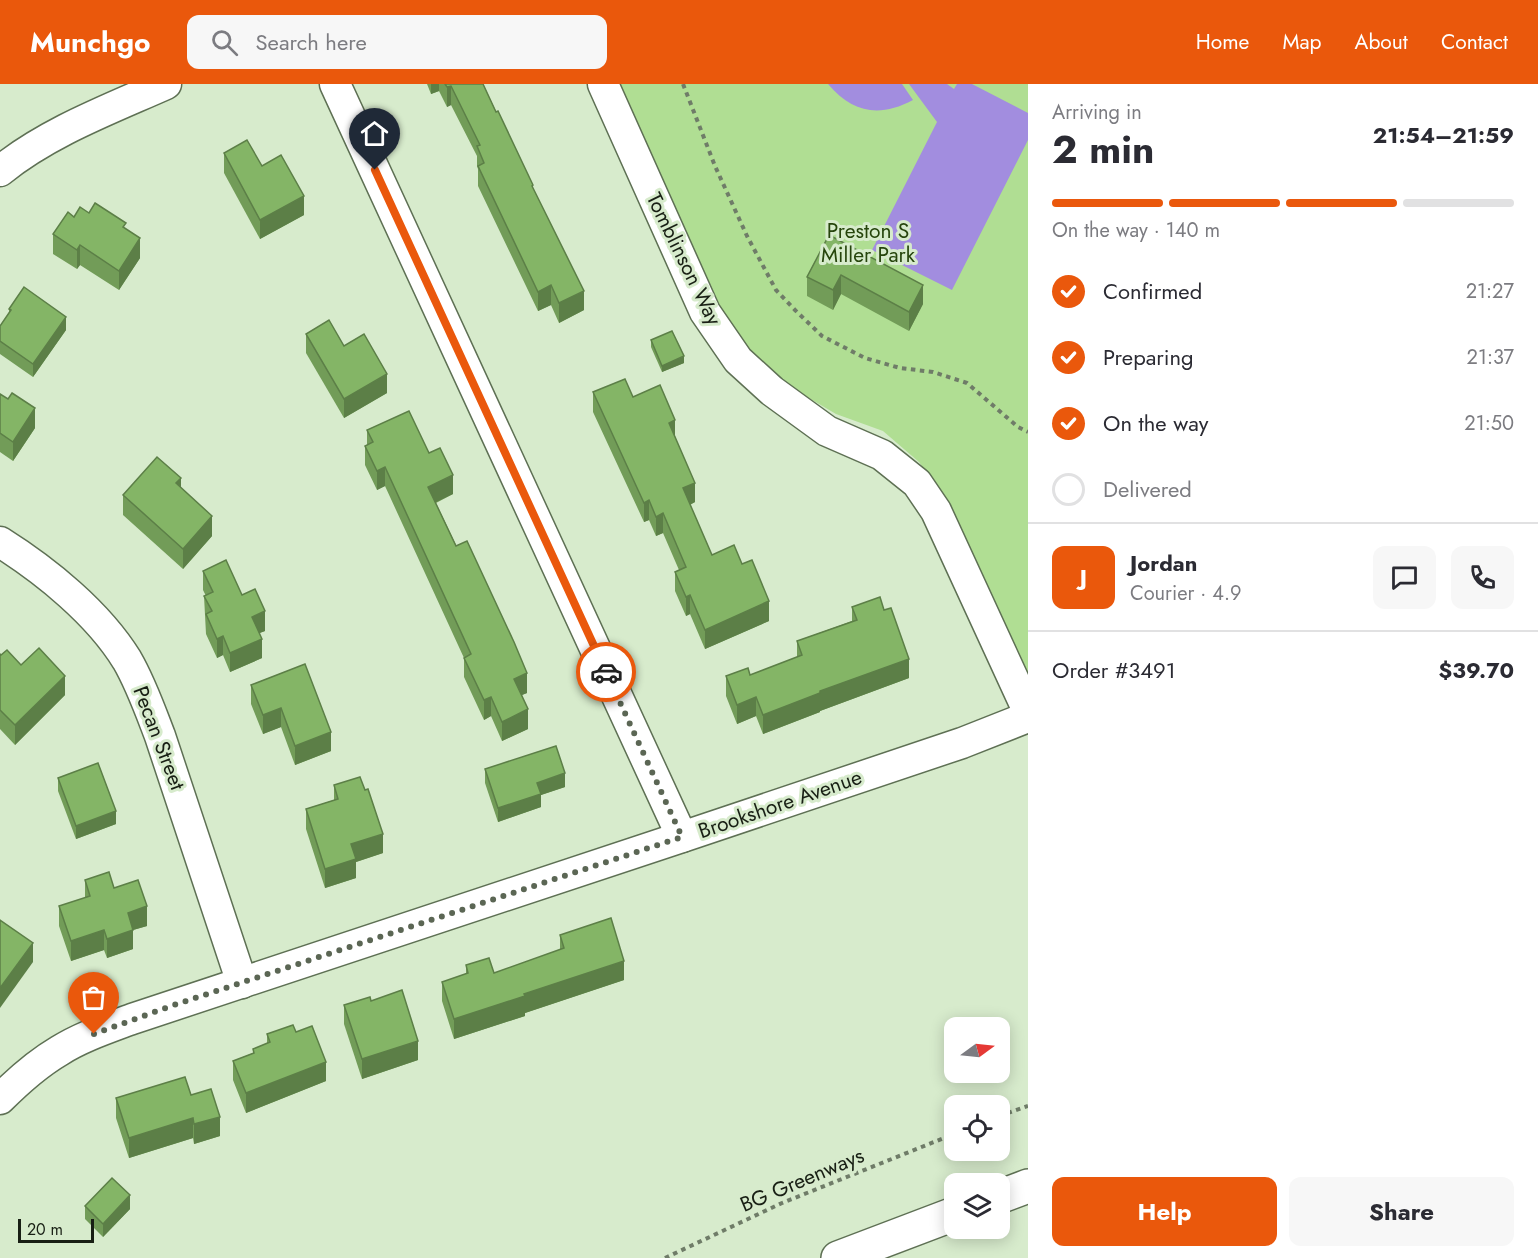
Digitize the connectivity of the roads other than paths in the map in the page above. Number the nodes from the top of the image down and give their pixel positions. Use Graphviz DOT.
graph roads {
  1 [pos="166,84"];
  2 [pos="335,84"];
  3 [pos="603,84"];
  4 [pos="0,171"];
  5 [pos="0,542"];
  6 [pos="1028,711"];
  7 [pos="1028,717"];
  8 [pos="682,837"];
  9 [pos="242,983"];
  10 [pos="0,1099"];
  11 [pos="1028,1186"];
  12 [pos="1010,1193"];
  13 [pos="944,1218"];
  14 [pos="838,1258"];
  1 -- 4 [label="street"];
  2 -- 8 [label="street"];
  3 -- 6 [label="street, Tomblinson Way"];
  5 -- 9 [label="street, Pecan Street"];
  7 -- 8 [label="street, Brookshore Avenue"];
  8 -- 9 [label="street, Brookshore Avenue"];
  9 -- 10 [label="street, Brookshore Avenue"];
  11 -- 12 [label="main road"];
  13 -- 14 [label="main road"];
}
